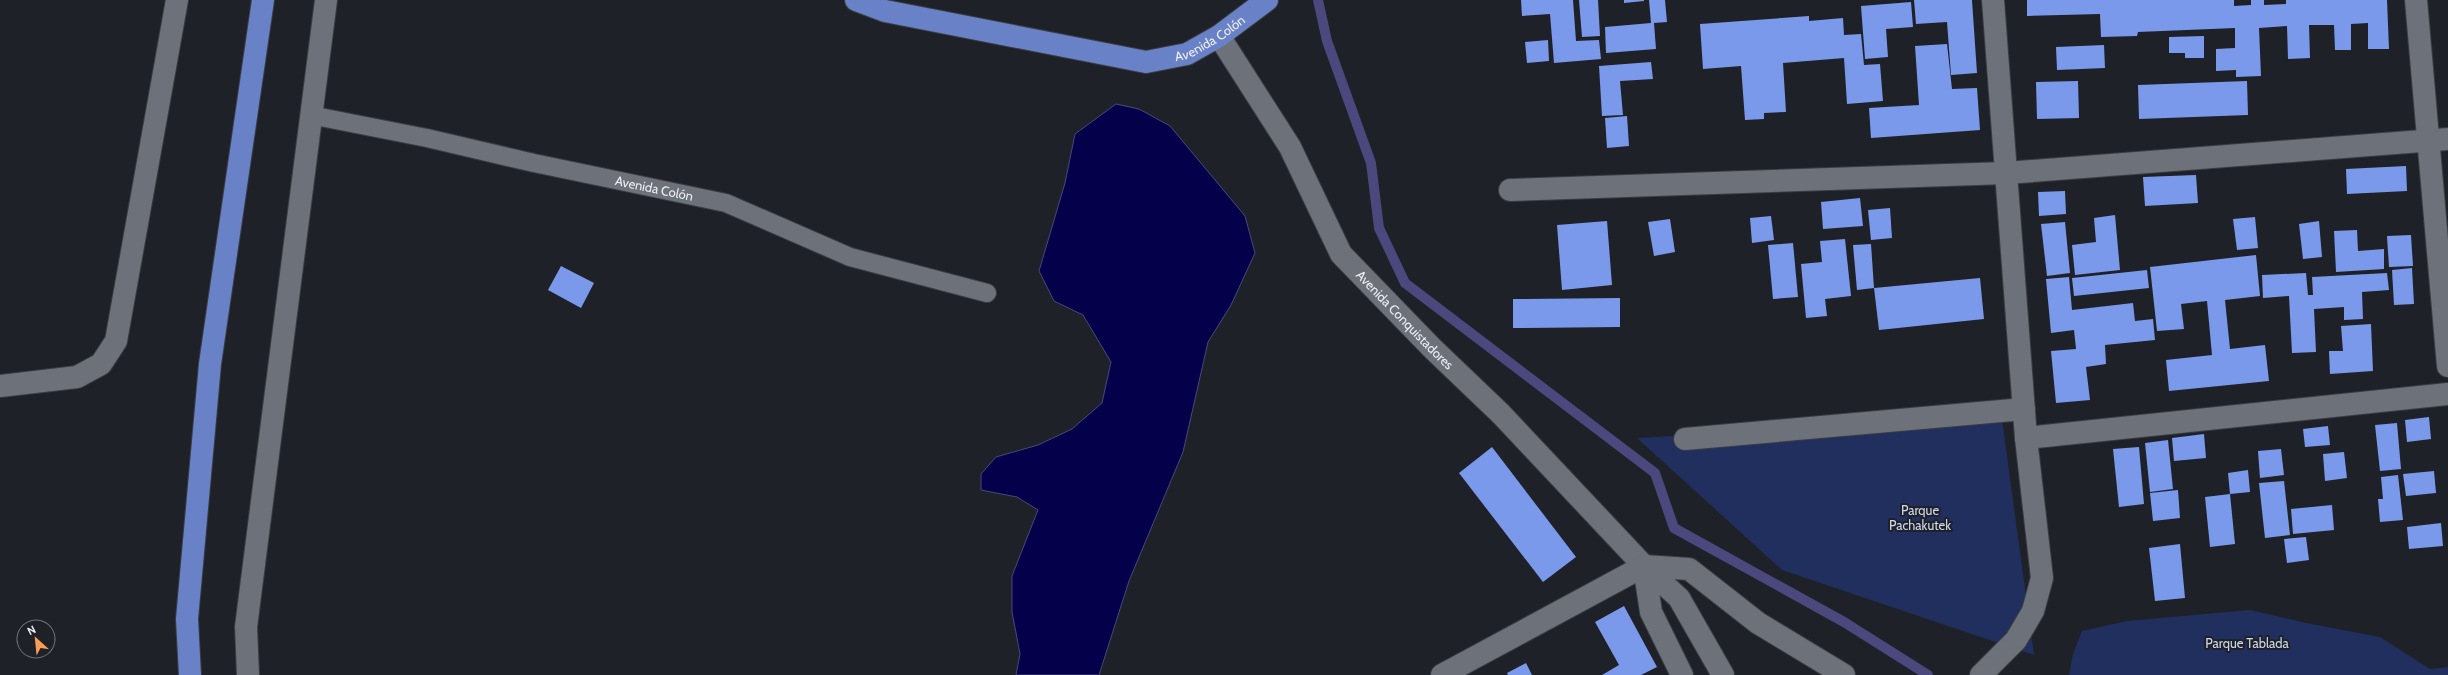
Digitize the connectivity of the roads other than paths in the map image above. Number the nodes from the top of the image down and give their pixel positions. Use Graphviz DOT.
graph roads {
  1 [pos="177,0"];
  2 [pos="263,0"];
  3 [pos="326,0"];
  4 [pos="856,0"];
  5 [pos="1267,0"];
  6 [pos="1993,0"];
  7 [pos="2416,0"];
  8 [pos="1219,36"];
  9 [pos="310,115"];
  10 [pos="2438,140"];
  11 [pos="2006,173"];
  12 [pos="1510,190"];
  13 [pos="987,294"];
  14 [pos="2448,366"];
  15 [pos="0,386"];
  16 [pos="2448,394"];
  17 [pos="2024,409"];
  18 [pos="2026,438"];
  19 [pos="1684,439"];
  20 [pos="1644,566"];
  21 [pos="190,675"];
  22 [pos="248,675"];
  23 [pos="1442,675"];
  24 [pos="1682,675"];
  25 [pos="1723,675"];
  26 [pos="1844,675"];
  27 [pos="1981,675"];
  1 -- 15 [label="street"];
  2 -- 21 [label="main road"];
  3 -- 9 [label="street"];
  4 -- 8 [label="main road, Avenida Colón"];
  5 -- 8 [label="main road, Avenida Colón"];
  6 -- 11 [label="street"];
  7 -- 10 [label="street"];
  8 -- 20 [label="street, Avenida Conquistadores"];
  9 -- 13 [label="lane, Avenida Colón"];
  9 -- 22 [label="street"];
  10 -- 11 [label="street"];
  10 -- 14 [label="street"];
  11 -- 12 [label="street"];
  11 -- 17 [label="street"];
  16 -- 18 [label="street"];
  17 -- 18 [label="street"];
  17 -- 19 [label="street"];
  18 -- 27 [label="street"];
  20 -- 23 [label="street"];
  20 -- 24 [label="street"];
  20 -- 25 [label="street, Avenida Conquistadores"];
  20 -- 26 [label="street"];
}
